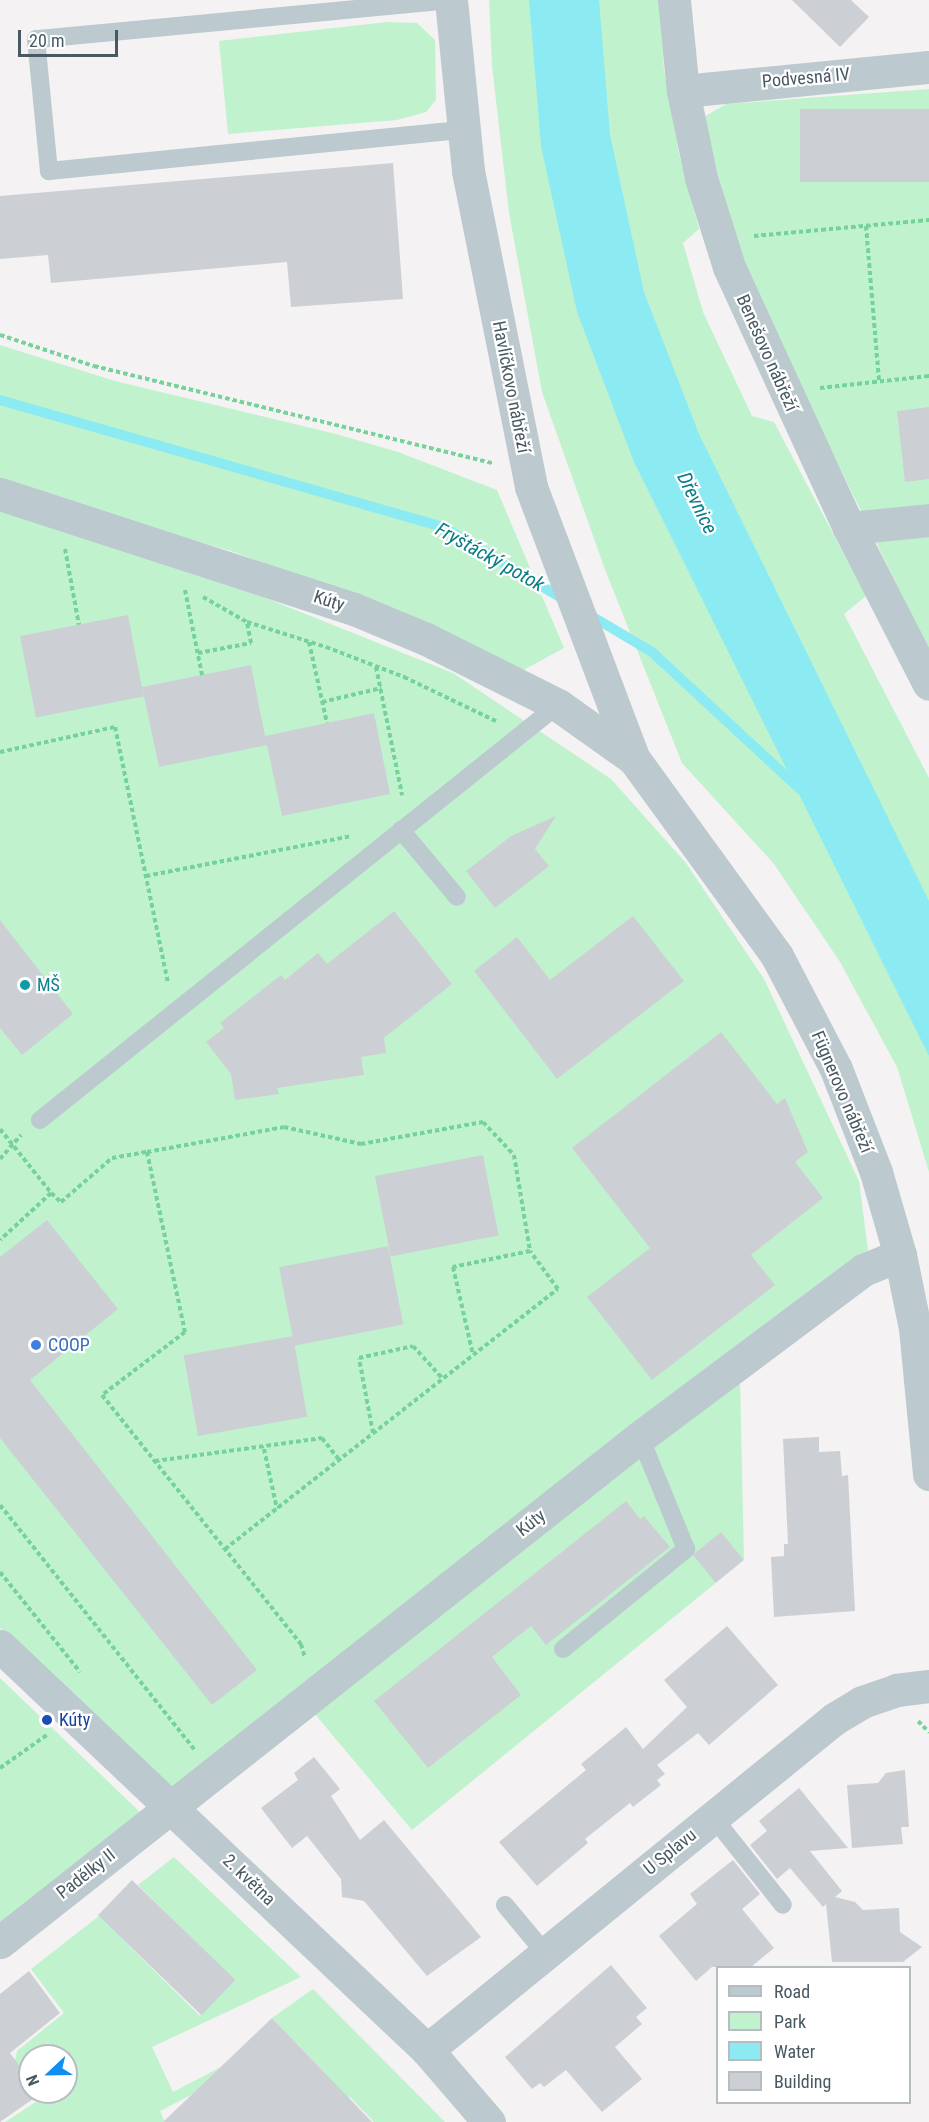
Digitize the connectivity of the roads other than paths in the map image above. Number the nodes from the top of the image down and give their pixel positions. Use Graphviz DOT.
graph roads {
  1 [pos="451,0"];
  2 [pos="674,0"];
  3 [pos="929,67"];
  4 [pos="683,91"];
  5 [pos="463,130"];
  6 [pos="0,494"];
  7 [pos="929,520"];
  8 [pos="849,528"];
  9 [pos="929,684"];
  10 [pos="558,705"];
  11 [pos="634,759"];
  12 [pos="405,827"];
  13 [pos="458,897"];
  14 [pos="40,1120"];
  15 [pos="900,1255"];
  16 [pos="640,1437"];
  17 [pos="929,1474"];
  18 [pos="0,1646"];
  19 [pos="563,1649"];
  20 [pos="929,1686"];
  21 [pos="172,1806"];
  22 [pos="713,1817"];
  23 [pos="505,1905"];
  24 [pos="783,1905"];
  25 [pos="0,1942"];
  26 [pos="545,1953"];
  27 [pos="427,2050"];
  28 [pos="489,2122"];
  1 -- 5 [label="street, Havlíčkovo nábřeží"];
  1 -- 5 [label="lane"];
  2 -- 4 [label="street, Benešovo nábřeží"];
  3 -- 4 [label="street, Podvesná IV"];
  4 -- 8 [label="street, Benešovo nábřeží"];
  5 -- 11 [label="street, Havlíčkovo nábřeží"];
  6 -- 10 [label="street, Kúty"];
  7 -- 8 [label="street"];
  8 -- 9 [label="street, Benešovo nábřeží"];
  10 -- 11 [label="street, Kúty"];
  10 -- 12 [label="lane"];
  11 -- 15 [label="street, Fügnerovo nábřeží"];
  12 -- 13 [label="lane"];
  12 -- 14 [label="lane"];
  15 -- 16 [label="street, Kúty"];
  15 -- 17 [label="street, Fügnerovo nábřeží"];
  16 -- 19 [label="lane"];
  16 -- 21 [label="street, Kúty"];
  18 -- 21 [label="street, 2. května"];
  20 -- 22 [label="street, U Splavu"];
  21 -- 25 [label="street, Padělky II"];
  21 -- 27 [label="street, 2. května"];
  22 -- 24 [label="lane"];
  22 -- 26 [label="street, U Splavu"];
  23 -- 26 [label="lane"];
  26 -- 27 [label="street, U Splavu"];
  27 -- 28 [label="street, 2. května"];
}
